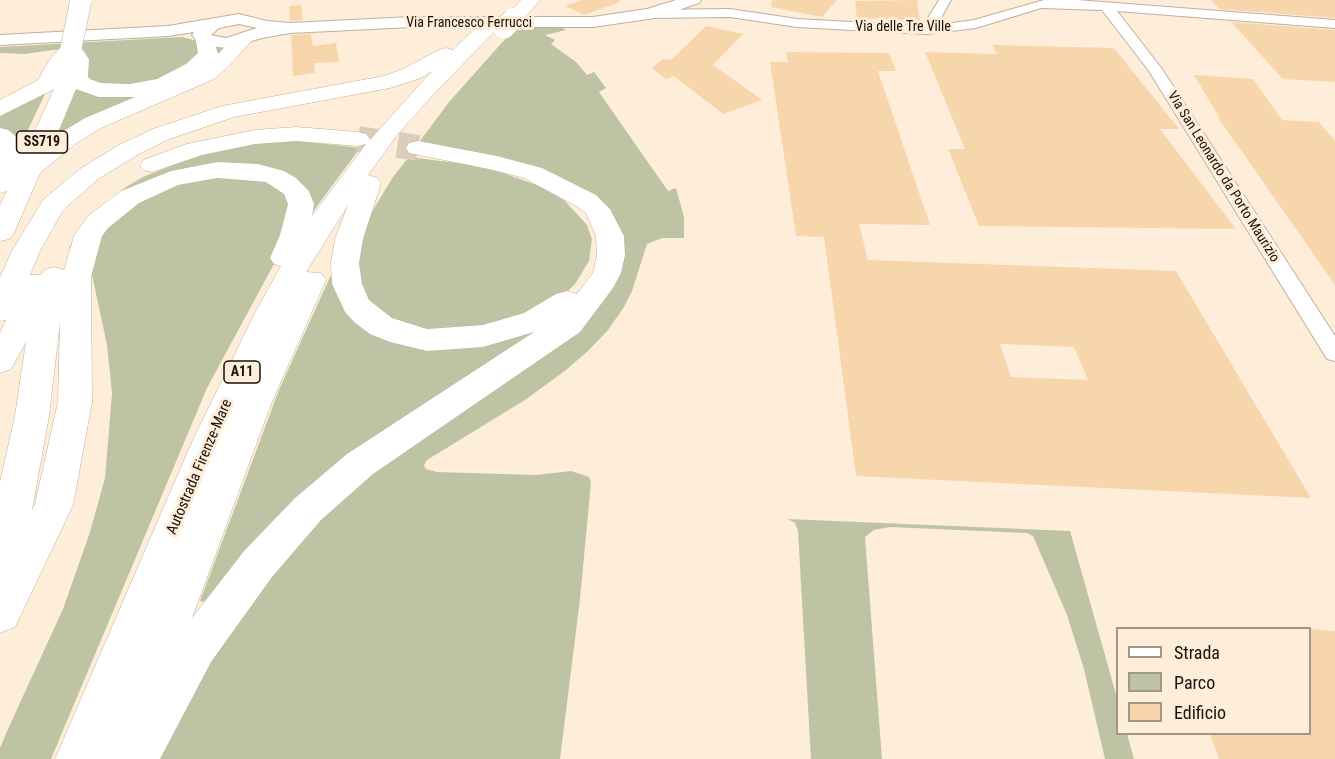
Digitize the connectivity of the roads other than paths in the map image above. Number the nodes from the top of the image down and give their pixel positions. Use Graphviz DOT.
graph roads {
  1 [pos="81,0"];
  2 [pos="531,0"];
  3 [pos="693,0"];
  4 [pos="945,0"];
  5 [pos="1106,6"];
  6 [pos="1161,6"];
  7 [pos="649,14"];
  8 [pos="500,21"];
  9 [pos="1335,24"];
  10 [pos="927,30"];
  11 [pos="250,32"];
  12 [pos="207,34"];
  13 [pos="0,40"];
  14 [pos="0,45"];
  15 [pos="71,48"];
  16 [pos="0,109"];
  17 [pos="0,135"];
  18 [pos="358,139"];
  19 [pos="418,148"];
  20 [pos="29,170"];
  21 [pos="119,183"];
  22 [pos="368,183"];
  23 [pos="0,185"];
  24 [pos="579,197"];
  25 [pos="0,198"];
  26 [pos="0,233"];
  27 [pos="0,311"];
  28 [pos="270,313"];
  29 [pos="1335,353"];
  30 [pos="0,361"];
  31 [pos="5,603"];
  32 [pos="79,759"];
  33 [pos="116,759"];
  34 [pos="134,759"];
  1 -- 15 [label="highway, SS719, bridge"];
  2 -- 8 [label="highway, Autostrada Firenze-Mare / A11"];
  3 -- 7 [label="main road, Via Francesco Ferrucci"];
  4 -- 10 [label="street"];
  5 -- 6 [label="street, Via delle Tre Ville"];
  5 -- 10 [label="street, Via delle Tre Ville"];
  5 -- 29 [label="street, Via San Leonardo da Porto Maurizio"];
  6 -- 9 [label="street, Via delle Tre Ville"];
  7 -- 10 [label="street, Via delle Tre Ville"];
  7 -- 11 [label="main road, Via Francesco Ferrucci"];
  8 -- 22 [label="highway, Autostrada Firenze-Mare / A11"];
  8 -- 27 [label="highway"];
  8 -- 28 [label="highway, Autostrada Firenze-Mare / A11"];
  11 -- 12 [label="main road, Via Francesco Ferrucci"];
  11 -- 20 [label="highway"];
  12 -- 13 [label="main road, Via Francesco Ferrucci"];
  12 -- 14 [label="main road, Via Francesco Ferrucci"];
  12 -- 15 [label="highway"];
  15 -- 16 [label="highway"];
  15 -- 20 [label="highway, SS719"];
  15 -- 25 [label="highway, SS719"];
  17 -- 23 [label="highway"];
  18 -- 21 [label="highway"];
  19 -- 24 [label="highway"];
  20 -- 26 [label="highway, SS719"];
  21 -- 30 [label="highway"];
  21 -- 31 [label="highway"];
  22 -- 24 [label="highway"];
  22 -- 33 [label="highway, Autostrada Firenze-Mare / A11"];
  24 -- 34 [label="highway"];
  28 -- 31 [label="highway"];
  28 -- 32 [label="highway, Autostrada Firenze-Mare / A11"];
}
